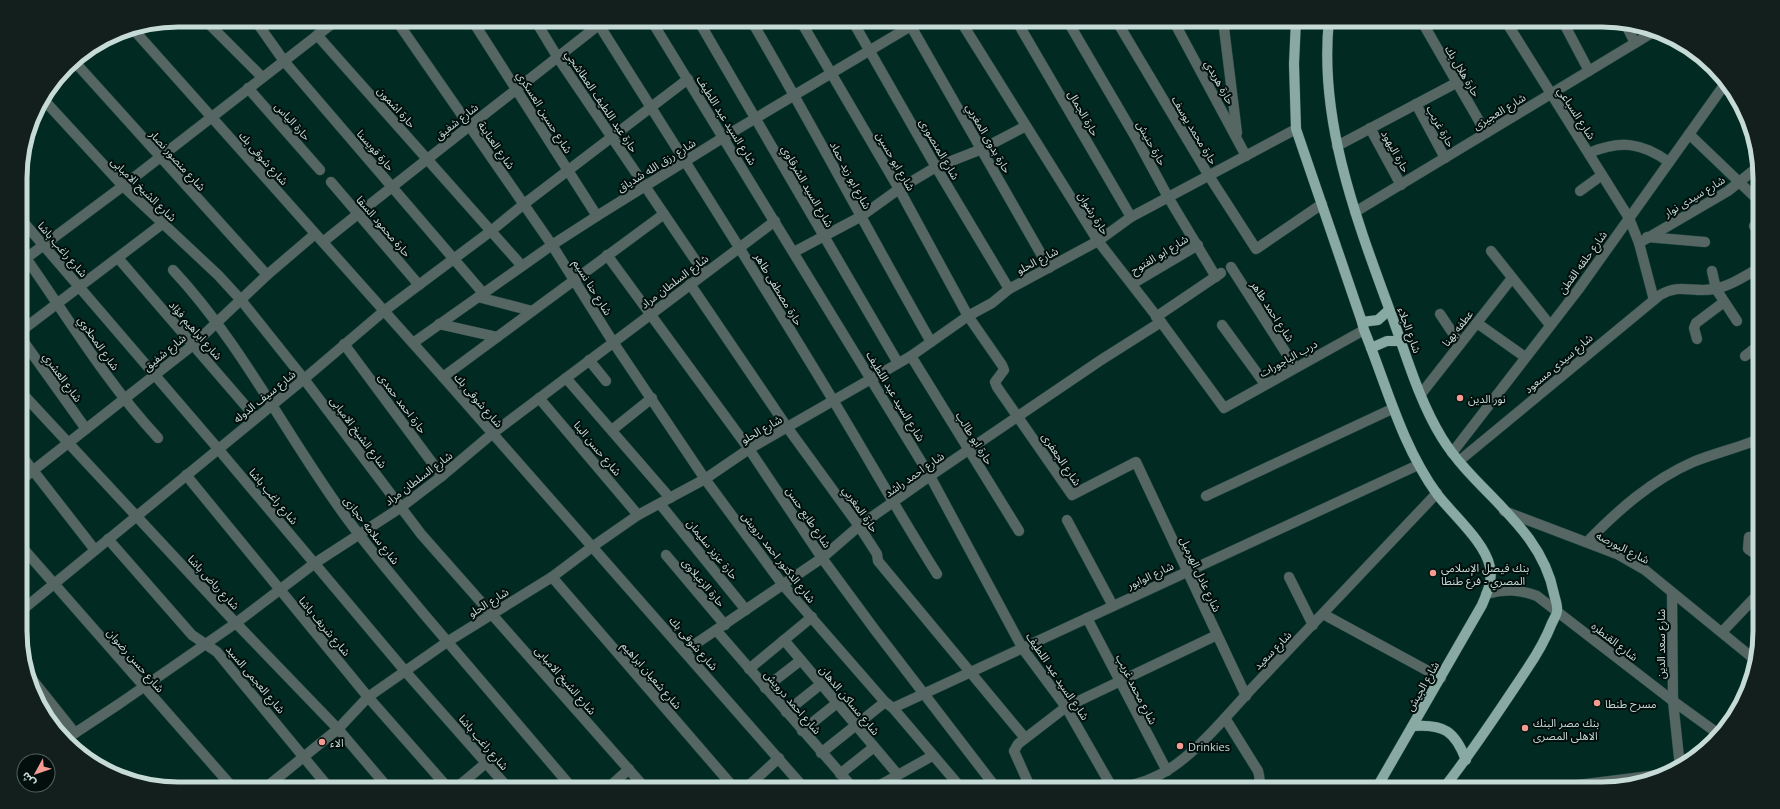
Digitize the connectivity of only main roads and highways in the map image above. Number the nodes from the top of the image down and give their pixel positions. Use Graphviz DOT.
graph roads {
  1 [pos="1296,27"];
  2 [pos="1328,27"];
  3 [pos="1390,310"];
  4 [pos="1363,326"];
  5 [pos="1401,341"];
  6 [pos="1371,348"];
  7 [pos="1413,726"];
  8 [pos="1466,760"];
  9 [pos="1380,782"];
  10 [pos="1449,782"];
  1 -- 4 [label="main road"];
  2 -- 3 [label="main road, شارع الجلاء"];
  3 -- 4 [label="main road"];
  3 -- 5 [label="main road, شارع الجلاء"];
  4 -- 6 [label="main road"];
  5 -- 6 [label="main road"];
  5 -- 8 [label="main road, شارع الجلاء"];
  6 -- 7 [label="main road, شارع الجيش"];
  7 -- 8 [label="main road"];
  7 -- 9 [label="main road, شارع الجيش"];
  8 -- 10 [label="main road"];
}
